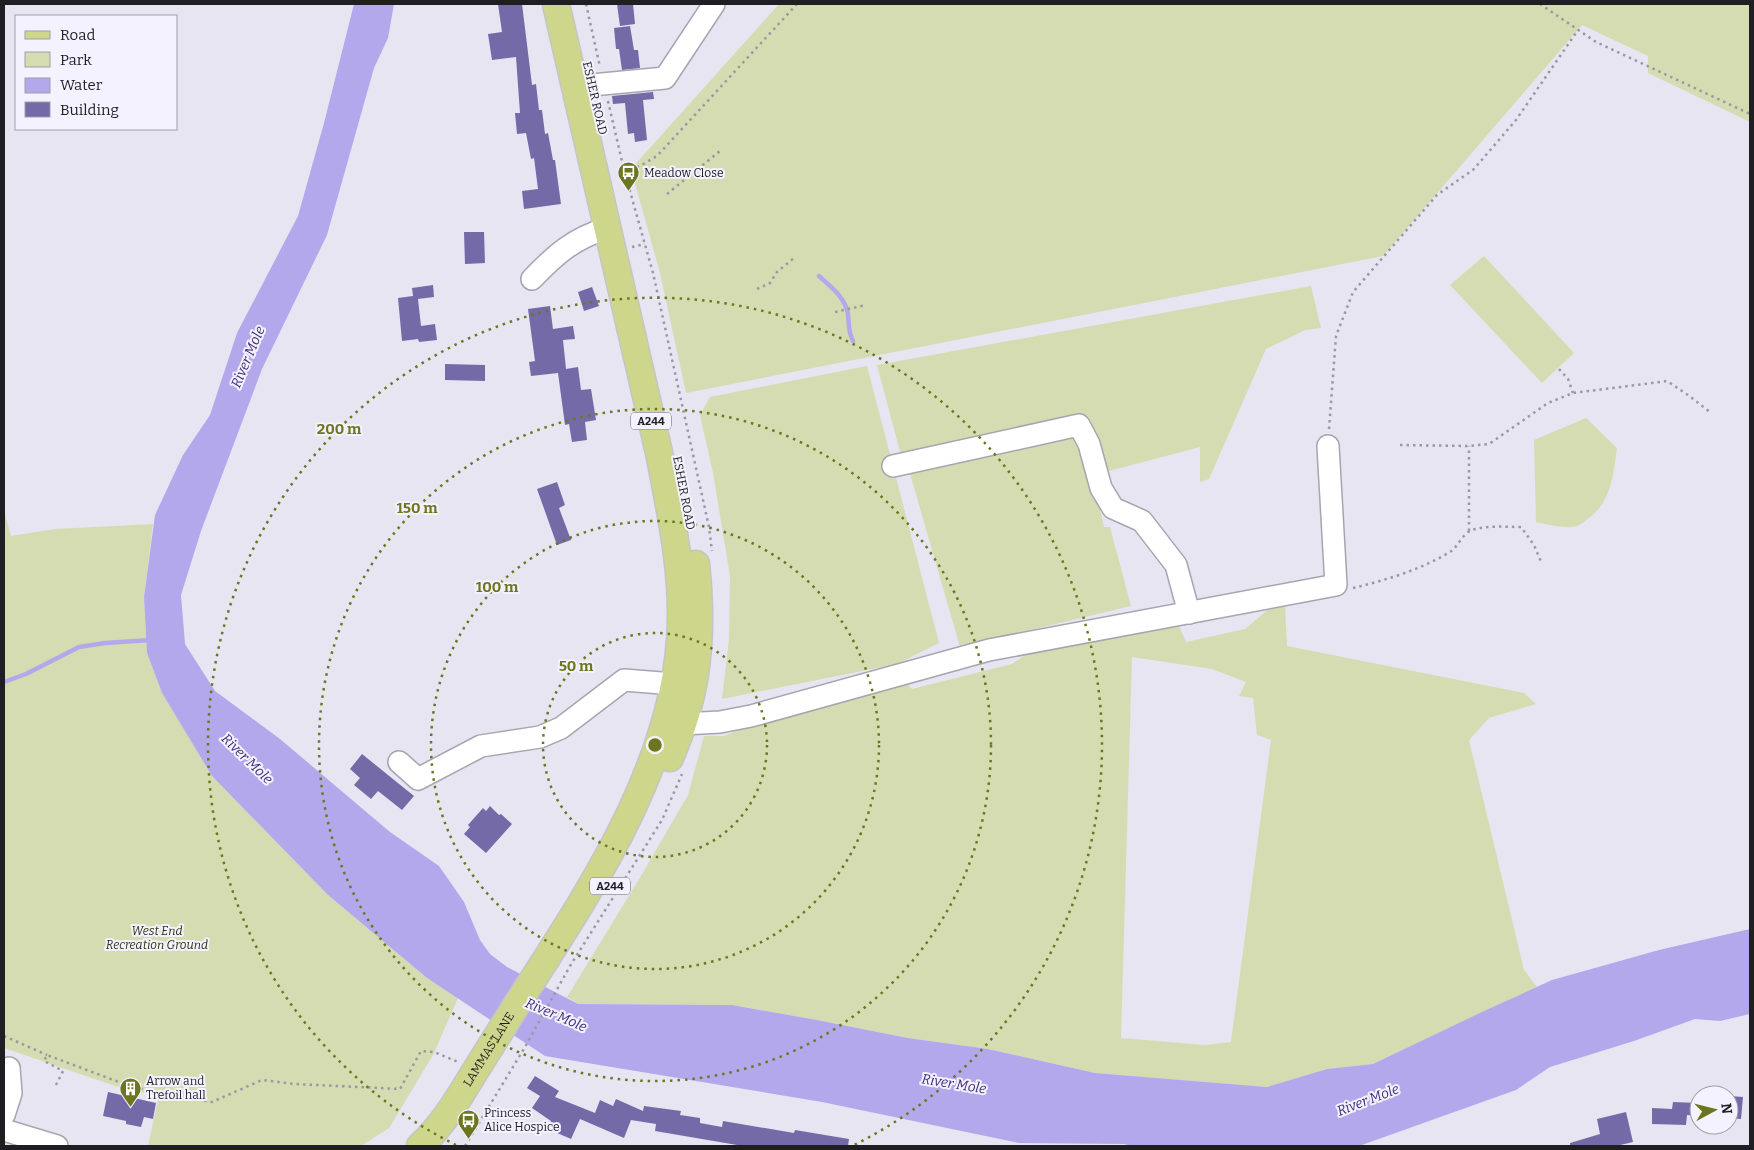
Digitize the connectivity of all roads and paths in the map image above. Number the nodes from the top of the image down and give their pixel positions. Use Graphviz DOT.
graph roads {
  1 [pos="556,4"];
  2 [pos="574,4"];
  3 [pos="714,4"];
  4 [pos="797,4"];
  5 [pos="1540,4"];
  6 [pos="1578,30"];
  7 [pos="592,85"];
  8 [pos="1750,114"];
  9 [pos="720,152"];
  10 [pos="624,170"];
  11 [pos="667,194"];
  12 [pos="607,228"];
  13 [pos="794,258"];
  14 [pos="532,279"];
  15 [pos="757,289"];
  16 [pos="866,305"];
  17 [pos="836,312"];
  18 [pos="1559,369"];
  19 [pos="1572,393"];
  20 [pos="1710,412"];
  21 [pos="1400,445"];
  22 [pos="1328,446"];
  23 [pos="1469,446"];
  24 [pos="893,466"];
  25 [pos="1469,531"];
  26 [pos="1542,564"];
  27 [pos="1336,586"];
  28 [pos="1189,613"];
  29 [pos="674,684"];
  30 [pos="683,724"];
  31 [pos="399,762"];
  32 [pos="562,960"];
  33 [pos="4,1036"];
  34 [pos="513,1039"];
  35 [pos="47,1055"];
  36 [pos="9,1068"];
  37 [pos="476,1070"];
  38 [pos="56,1085"];
  39 [pos="4,1115"];
  40 [pos="4,1130"];
  41 [pos="56,1146"];
  42 [pos="420,1146"];
  43 [pos="446,1146"];
  44 [pos="466,1146"];
  1 -- 12 [label="main road, ESHER ROAD / A244"];
  2 -- 7 [label="main road, ESHER ROAD / A244"];
  3 -- 7 [label="street"];
  4 -- 10 [label="path"];
  5 -- 6 [label="path"];
  6 -- 8 [label="path"];
  6 -- 22 [label="path"];
  7 -- 30 [label="main road, ESHER ROAD / A244"];
  9 -- 11 [label="path"];
  12 -- 14 [label="street"];
  12 -- 29 [label="main road, ESHER ROAD / A244"];
  13 -- 15 [label="path"];
  16 -- 17 [label="path"];
  18 -- 19 [label="path"];
  19 -- 20 [label="path"];
  19 -- 23 [label="path"];
  21 -- 23 [label="path"];
  22 -- 27 [label="street"];
  23 -- 25 [label="path"];
  24 -- 28 [label="street"];
  25 -- 26 [label="path"];
  25 -- 27 [label="path"];
  27 -- 28 [label="street"];
  28 -- 30 [label="street"];
  29 -- 31 [label="street"];
  29 -- 32 [label="main road, ESHER ROAD / A244"];
  30 -- 32 [label="main road, ESHER ROAD / A244"];
  32 -- 34 [label="main road, LAMMAS LANE / A244"];
  32 -- 34 [label="path"];
  33 -- 35 [label="path"];
  34 -- 37 [label="main road, LAMMAS LANE / A244"];
  34 -- 43 [label="main road, LAMMAS LANE / A244"];
  34 -- 44 [label="path"];
  35 -- 37 [label="path"];
  35 -- 38 [label="path"];
  36 -- 39 [label="street"];
  37 -- 42 [label="main road, LAMMAS LANE / A244"];
  40 -- 41 [label="street"];
}
